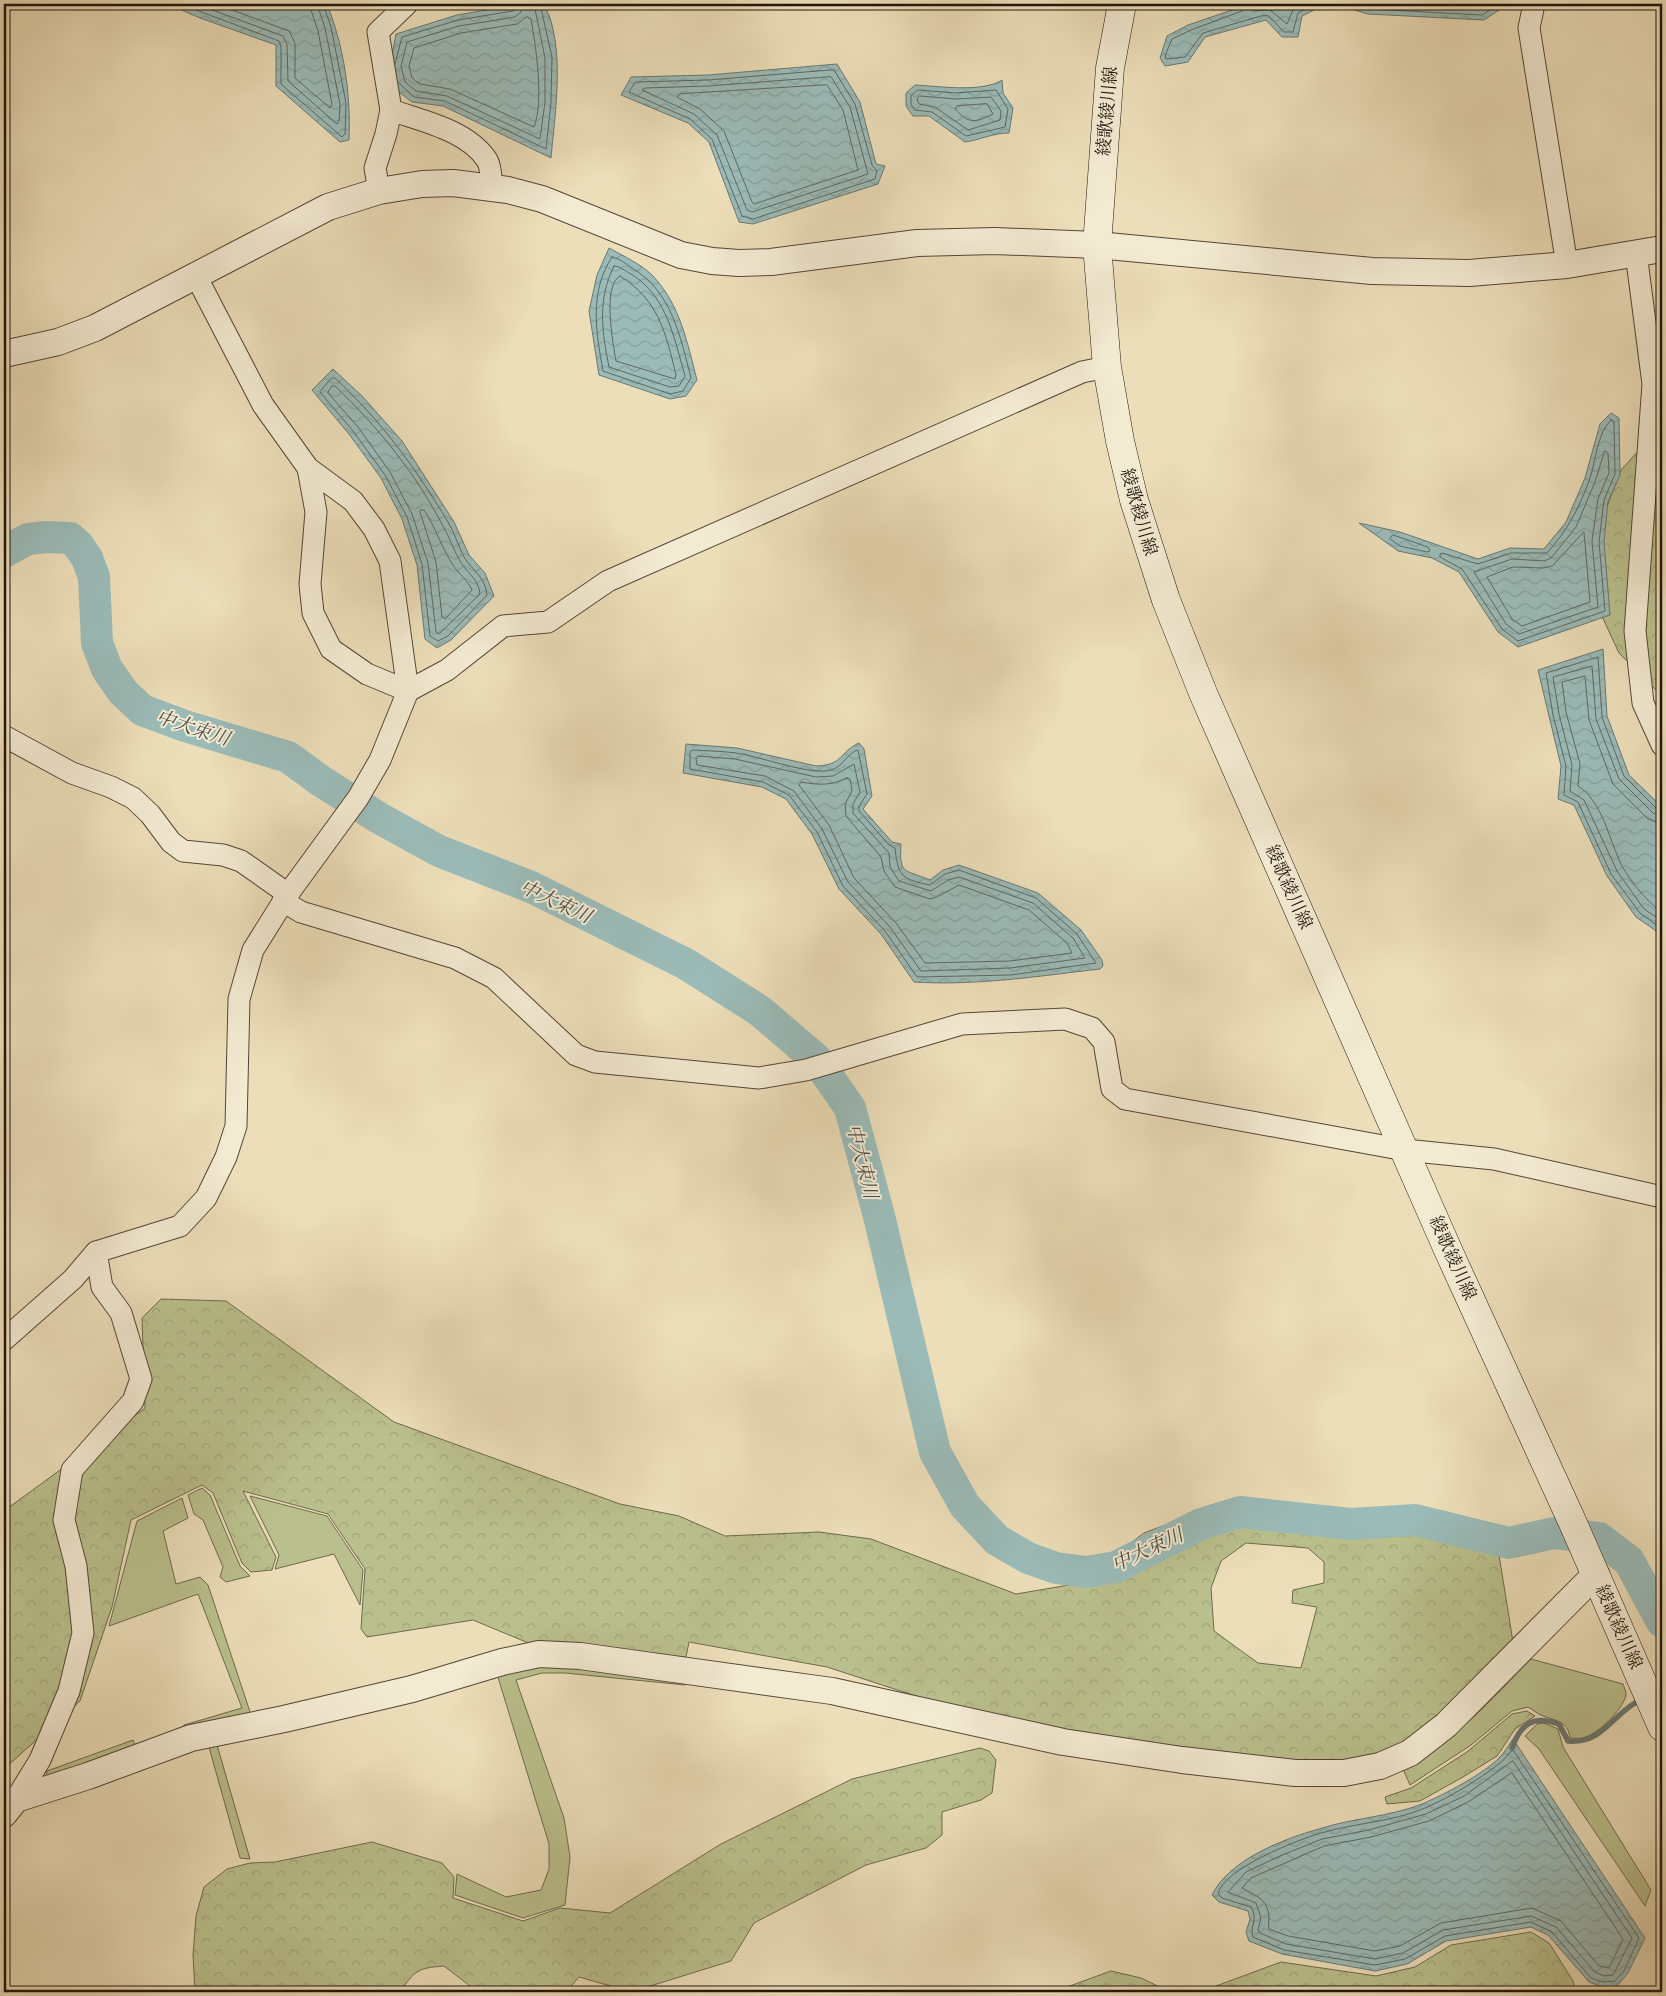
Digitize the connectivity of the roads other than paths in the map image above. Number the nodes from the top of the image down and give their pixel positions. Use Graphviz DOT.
graph roads {
  1 [pos="406,4"];
  2 [pos="1122,4"];
  3 [pos="1534,4"];
  4 [pos="391,110"];
  5 [pos="492,186"];
  6 [pos="379,190"];
  7 [pos="1098,245"];
  8 [pos="1662,249"];
  9 [pos="1636,253"];
  10 [pos="1567,265"];
  11 [pos="196,276"];
  12 [pos="4,354"];
  13 [pos="1107,366"];
  14 [pos="308,468"];
  15 [pos="408,691"];
  16 [pos="4,736"];
  17 [pos="1662,745"];
  18 [pos="286,898"];
  19 [pos="1405,1150"];
  20 [pos="1662,1197"];
  21 [pos="96,1252"];
  22 [pos="4,1340"];
  23 [pos="1596,1574"];
  24 [pos="1662,1727"];
  25 [pos="10,1806"];
  1 -- 4 [label="street"];
  2 -- 7 [label="main road, 綾歌綾川線"];
  3 -- 10 [label="street"];
  4 -- 5 [label="street"];
  4 -- 6 [label="street"];
  5 -- 6 [label="street"];
  5 -- 7 [label="street"];
  6 -- 11 [label="street"];
  7 -- 10 [label="street"];
  7 -- 13 [label="main road, 綾歌綾川線"];
  8 -- 9 [label="street"];
  9 -- 10 [label="street"];
  9 -- 17 [label="street"];
  11 -- 12 [label="street"];
  11 -- 14 [label="street"];
  13 -- 15 [label="street"];
  13 -- 19 [label="main road, 綾歌綾川線"];
  14 -- 15 [label="street"];
  14 -- 15 [label="street"];
  15 -- 18 [label="street"];
  16 -- 18 [label="street"];
  18 -- 19 [label="street"];
  18 -- 21 [label="street"];
  19 -- 20 [label="street"];
  19 -- 23 [label="main road, 綾歌綾川線"];
  21 -- 22 [label="street"];
  21 -- 25 [label="street"];
  23 -- 24 [label="main road, 綾歌綾川線"];
  23 -- 25 [label="street"];
}
